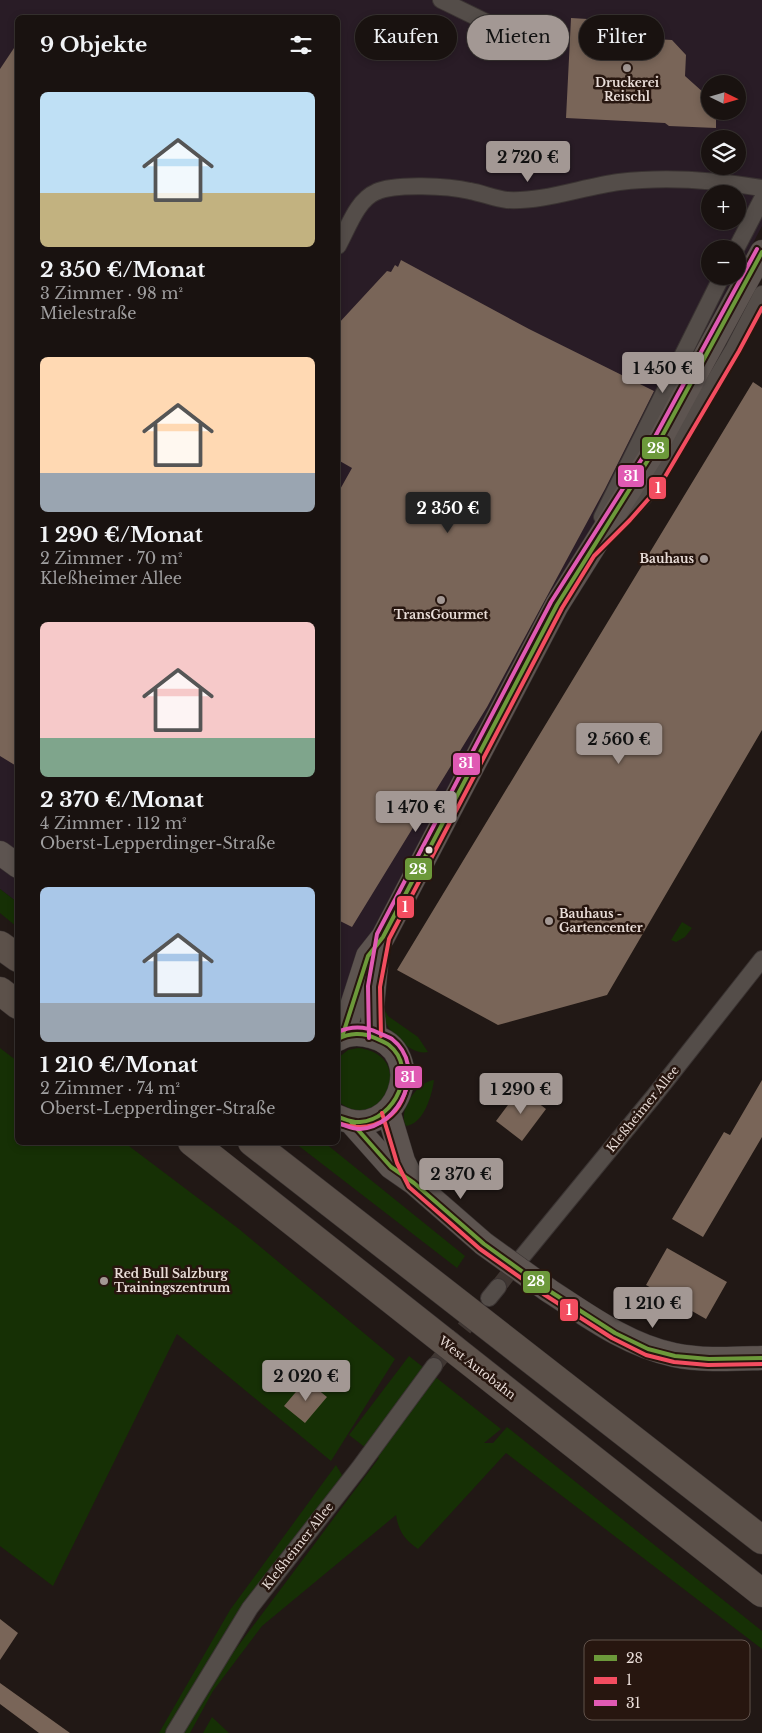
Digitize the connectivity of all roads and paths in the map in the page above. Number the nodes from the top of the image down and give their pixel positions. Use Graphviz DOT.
graph roads {
  1 [pos="442,0"];
  2 [pos="472,15"];
  3 [pos="762,188"];
  4 [pos="762,199"];
  5 [pos="741,240"];
  6 [pos="340,242"];
  7 [pos="762,252"];
  8 [pos="717,285"];
  9 [pos="762,294"];
  10 [pos="589,552"];
  11 [pos="0,853"];
  12 [pos="15,864"];
  13 [pos="383,937"];
  14 [pos="0,945"];
  15 [pos="15,956"];
  16 [pos="762,959"];
  17 [pos="0,991"];
  18 [pos="15,1003"];
  19 [pos="375,1037"];
  20 [pos="340,1038"];
  21 [pos="388,1111"];
  22 [pos="344,1119"];
  23 [pos="196,1145"];
  24 [pos="256,1145"];
  25 [pos="414,1183"];
  26 [pos="522,1257"];
  27 [pos="762,1358"];
  28 [pos="434,1366"];
  29 [pos="762,1540"];
  30 [pos="762,1593"];
  31 [pos="174,1733"];
  1 -- 2 [label="street"];
  3 -- 6 [label="street"];
  4 -- 5 [label="street"];
  7 -- 10 [label="street"];
  8 -- 10 [label="street"];
  9 -- 10 [label="street"];
  10 -- 13 [label="street"];
  11 -- 12 [label="street"];
  13 -- 19 [label="street"];
  13 -- 20 [label="street"];
  14 -- 15 [label="highway"];
  16 -- 26 [label="street, Kleßheimer Allee"];
  17 -- 18 [label="highway"];
  19 -- 20 [label="street"];
  19 -- 21 [label="street"];
  21 -- 22 [label="street"];
  21 -- 25 [label="street"];
  22 -- 25 [label="street"];
  23 -- 30 [label="highway, West Autobahn"];
  24 -- 29 [label="highway"];
  25 -- 27 [label="street, bridge"];
  28 -- 31 [label="street, Kleßheimer Allee"];
}
